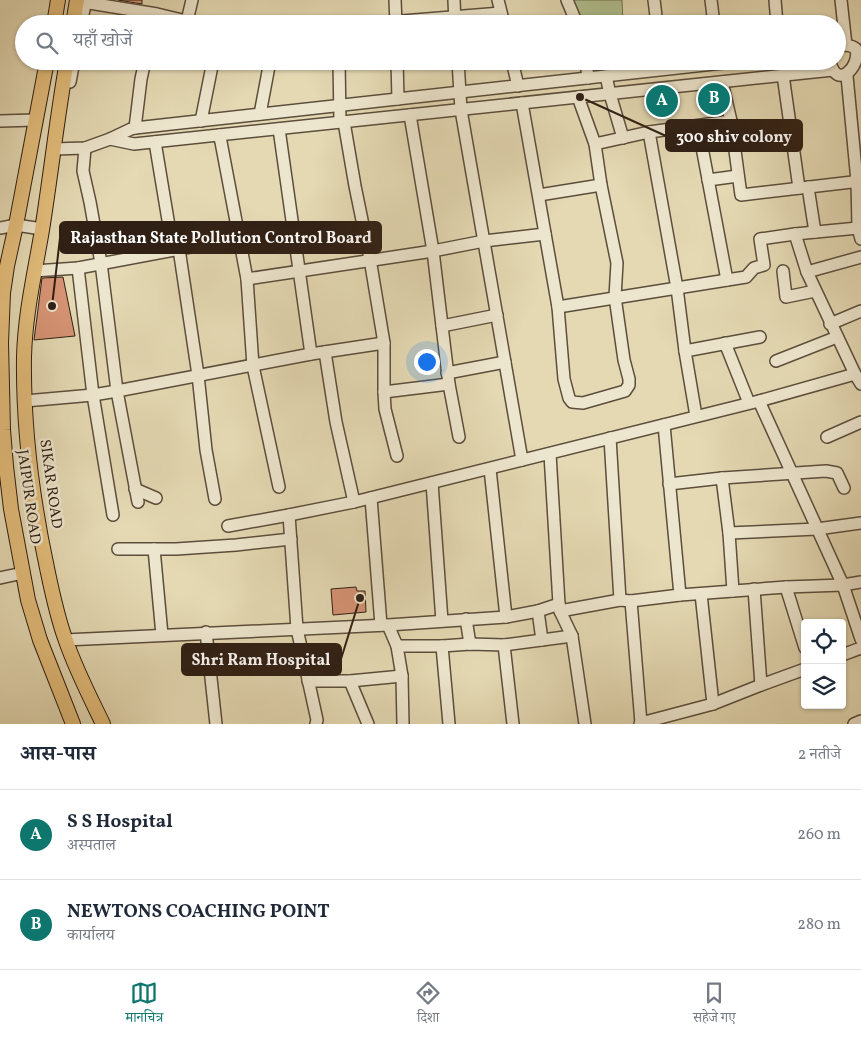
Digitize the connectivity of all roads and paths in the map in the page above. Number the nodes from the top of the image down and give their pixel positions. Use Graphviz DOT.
graph roads {
  1 [pos="58,0"];
  2 [pos="192,0"];
  3 [pos="395,0"];
  4 [pos="454,0"];
  5 [pos="498,0"];
  6 [pos="567,0"];
  7 [pos="654,0"];
  8 [pos="711,0"];
  9 [pos="775,0"];
  10 [pos="841,0"];
  11 [pos="81,1"];
  12 [pos="56,15"];
  13 [pos="76,15"];
  14 [pos="81,15"];
  15 [pos="139,15"];
  16 [pos="193,15"];
  17 [pos="396,15"];
  18 [pos="455,15"];
  19 [pos="501,15"];
  20 [pos="573,15"];
  21 [pos="656,15"];
  22 [pos="713,15"];
  23 [pos="776,15"];
  24 [pos="841,15"];
  25 [pos="846,46"];
  26 [pos="861,60"];
  27 [pos="45,70"];
  28 [pos="65,70"];
  29 [pos="72,70"];
  30 [pos="143,70"];
  31 [pos="210,70"];
  32 [pos="268,70"];
  33 [pos="339,70"];
  34 [pos="397,70"];
  35 [pos="459,70"];
  36 [pos="514,70"];
  37 [pos="587,70"];
  38 [pos="638,70"];
  39 [pos="810,70"];
  40 [pos="836,70"];
  41 [pos="783,75"];
  42 [pos="606,76"];
  43 [pos="852,76"];
  44 [pos="588,78"];
  45 [pos="722,82"];
  46 [pos="518,86"];
  47 [pos="460,92"];
  48 [pos="610,94"];
  49 [pos="578,97"];
  50 [pos="398,99"];
  51 [pos="522,103"];
  52 [pos="339,106"];
  53 [pos="59,107"];
  54 [pos="461,110"];
  55 [pos="260,114"];
  56 [pos="410,115"];
  57 [pos="215,119"];
  58 [pos="35,120"];
  59 [pos="0,121"];
  60 [pos="201,121"];
  61 [pos="731,121"];
  62 [pos="342,122"];
  63 [pos="698,126"];
  64 [pos="135,128"];
  65 [pos="279,129"];
  66 [pos="649,132"];
  67 [pos="217,135"];
  68 [pos="623,138"];
  69 [pos="110,139"];
  70 [pos="155,142"];
  71 [pos="595,144"];
  72 [pos="85,148"];
  73 [pos="54,149"];
  74 [pos="738,176"];
  75 [pos="708,180"];
  76 [pos="859,181"];
  77 [pos="601,185"];
  78 [pos="803,187"];
  79 [pos="539,196"];
  80 [pos="16,225"];
  81 [pos="0,228"];
  82 [pos="42,229"];
  83 [pos="815,232"];
  84 [pos="545,234"];
  85 [pos="795,234"];
  86 [pos="859,234"];
  87 [pos="239,238"];
  88 [pos="484,242"];
  89 [pos="176,250"];
  90 [pos="433,251"];
  91 [pos="861,257"];
  92 [pos="370,259"];
  93 [pos="101,263"];
  94 [pos="78,268"];
  95 [pos="34,270"];
  96 [pos="299,270"];
  97 [pos="783,271"];
  98 [pos="807,272"];
  99 [pos="247,279"];
  100 [pos="727,280"];
  101 [pos="677,288"];
  102 [pos="815,291"];
  103 [pos="615,297"];
  104 [pos="558,307"];
  105 [pos="861,311"];
  106 [pos="497,315"];
  107 [pos="830,324"];
  108 [pos="442,326"];
  109 [pos="760,337"];
  110 [pos="837,337"];
  111 [pos="384,343"];
  112 [pos="725,343"];
  113 [pos="685,351"];
  114 [pos="325,352"];
  115 [pos="311,354"];
  116 [pos="776,361"];
  117 [pos="505,362"];
  118 [pos="253,366"];
  119 [pos="855,374"];
  120 [pos="198,375"];
  121 [pos="448,379"];
  122 [pos="861,384"];
  123 [pos="117,391"];
  124 [pos="384,392"];
  125 [pos="93,394"];
  126 [pos="25,401"];
  127 [pos="754,402"];
  128 [pos="696,416"];
  129 [pos="861,422"];
  130 [pos="664,425"];
  131 [pos="459,437"];
  132 [pos="610,438"];
  133 [pos="826,438"];
  134 [pos="550,454"];
  135 [pos="397,456"];
  136 [pos="522,460"];
  137 [pos="490,469"];
  138 [pos="792,473"];
  139 [pos="722,478"];
  140 [pos="432,483"];
  141 [pos="669,484"];
  142 [pos="279,487"];
  143 [pos="844,488"];
  144 [pos="135,489"];
  145 [pos="156,498"];
  146 [pos="371,498"];
  147 [pos="215,499"];
  148 [pos="138,502"];
  149 [pos="354,502"];
  150 [pos="113,515"];
  151 [pos="289,515"];
  152 [pos="861,523"];
  153 [pos="228,526"];
  154 [pos="817,529"];
  155 [pos="729,533"];
  156 [pos="291,539"];
  157 [pos="118,548"];
  158 [pos="154,549"];
  159 [pos="23,573"];
  160 [pos="0,578"];
  161 [pos="861,582"];
  162 [pos="843,585"];
  163 [pos="786,587"];
  164 [pos="754,589"];
  165 [pos="733,591"];
  166 [pos="701,594"];
  167 [pos="680,595"];
  168 [pos="626,600"];
  169 [pos="560,608"];
  170 [pos="538,611"];
  171 [pos="506,617"];
  172 [pos="466,619"];
  173 [pos="442,621"];
  174 [pos="384,625"];
  175 [pos="297,629"];
  176 [pos="206,632"];
  177 [pos="162,635"];
  178 [pos="801,635"];
  179 [pos="572,636"];
  180 [pos="861,639"];
  181 [pos="65,640"];
  182 [pos="542,640"];
  183 [pos="470,644"];
  184 [pos="504,645"];
  185 [pos="397,646"];
  186 [pos="442,646"];
  187 [pos="861,648"];
  188 [pos="846,654"];
  189 [pos="801,670"];
  190 [pos="402,676"];
  191 [pos="308,681"];
  192 [pos="350,681"];
  193 [pos="761,685"];
  194 [pos="713,704"];
  195 [pos="861,720"];
  196 [pos="317,723"];
  197 [pos="641,723"];
  198 [pos="73,724"];
  199 [pos="103,724"];
  200 [pos="216,724"];
  201 [pos="368,724"];
  202 [pos="403,724"];
  203 [pos="449,724"];
  204 [pos="513,724"];
  205 [pos="585,724"];
  206 [pos="854,724"];
  1 -- 12 [label="main road"];
  2 -- 16 [label="street"];
  3 -- 17 [label="street"];
  4 -- 18 [label="street"];
  5 -- 19 [label="street"];
  6 -- 20 [label="street"];
  7 -- 21 [label="street"];
  8 -- 22 [label="street"];
  9 -- 23 [label="street"];
  10 -- 24 [label="street"];
  11 -- 13 [label="main road"];
  11 -- 14 [label="street"];
  11 -- 15 [label="street"];
  25 -- 26 [label="street"];
  26 -- 43 [label="street"];
  27 -- 58 [label="main road, JAIPUR ROAD"];
  28 -- 53 [label="main road, SIKAR ROAD"];
  29 -- 53 [label="street"];
  30 -- 64 [label="street"];
  31 -- 60 [label="street"];
  32 -- 55 [label="street"];
  33 -- 52 [label="street"];
  34 -- 50 [label="street"];
  35 -- 47 [label="street"];
  36 -- 46 [label="street"];
  37 -- 44 [label="street"];
  38 -- 42 [label="street"];
  39 -- 41 [label="street"];
  40 -- 43 [label="street"];
  41 -- 45 [label="street"];
  41 -- 78 [label="street"];
  42 -- 44 [label="street"];
  42 -- 48 [label="street"];
  43 -- 76 [label="street"];
  44 -- 46 [label="street"];
  45 -- 48 [label="street"];
  45 -- 61 [label="street"];
  46 -- 47 [label="street"];
  47 -- 50 [label="street"];
  47 -- 54 [label="street"];
  48 -- 49 [label="street"];
  48 -- 68 [label="street"];
  49 -- 51 [label="street"];
  49 -- 71 [label="street"];
  50 -- 52 [label="street"];
  51 -- 54 [label="street"];
  51 -- 79 [label="street"];
  52 -- 55 [label="street"];
  52 -- 62 [label="street"];
  53 -- 73 [label="main road, SIKAR ROAD"];
  54 -- 56 [label="street"];
  54 -- 88 [label="street"];
  55 -- 57 [label="street"];
  56 -- 62 [label="street"];
  56 -- 90 [label="street"];
  57 -- 60 [label="street"];
  57 -- 67 [label="street"];
  58 -- 59 [label="street"];
  58 -- 80 [label="main road, JAIPUR ROAD"];
  60 -- 64 [label="street"];
  61 -- 63 [label="street"];
  61 -- 74 [label="street"];
  62 -- 65 [label="street"];
  62 -- 92 [label="street"];
  63 -- 66 [label="street"];
  63 -- 75 [label="street"];
  64 -- 69 [label="street"];
  65 -- 67 [label="street"];
  65 -- 96 [label="street"];
  66 -- 68 [label="street"];
  66 -- 101 [label="street"];
  67 -- 70 [label="street"];
  67 -- 87 [label="street"];
  68 -- 71 [label="street"];
  69 -- 70 [label="street"];
  69 -- 72 [label="street"];
  70 -- 89 [label="street"];
  71 -- 77 [label="street"];
  72 -- 73 [label="street"];
  72 -- 93 [label="street"];
  73 -- 82 [label="main road, SIKAR ROAD"];
  74 -- 75 [label="street"];
  74 -- 78 [label="street"];
  75 -- 100 [label="street"];
  76 -- 78 [label="street"];
  76 -- 86 [label="street"];
  77 -- 79 [label="street"];
  77 -- 103 [label="street"];
  78 -- 83 [label="street"];
  79 -- 84 [label="street"];
  80 -- 81 [label="street"];
  80 -- 82 [label="street"];
  80 -- 159 [label="main road, JAIPUR ROAD"];
  82 -- 95 [label="main road, SIKAR ROAD"];
  83 -- 85 [label="street"];
  83 -- 86 [label="street"];
  84 -- 88 [label="street"];
  84 -- 104 [label="street"];
  85 -- 98 [label="street"];
  85 -- 100 [label="street"];
  87 -- 89 [label="street"];
  87 -- 99 [label="street"];
  88 -- 90 [label="street"];
  88 -- 106 [label="street"];
  89 -- 93 [label="street"];
  89 -- 120 [label="street"];
  90 -- 92 [label="street"];
  90 -- 108 [label="street"];
  91 -- 98 [label="street"];
  92 -- 96 [label="street"];
  92 -- 111 [label="street"];
  93 -- 94 [label="street"];
  93 -- 123 [label="street"];
  94 -- 95 [label="street"];
  94 -- 125 [label="street"];
  95 -- 126 [label="main road, SIKAR ROAD"];
  96 -- 99 [label="street"];
  96 -- 115 [label="street"];
  97 -- 102 [label="street"];
  98 -- 102 [label="street"];
  99 -- 118 [label="street"];
  100 -- 101 [label="street"];
  101 -- 103 [label="street"];
  101 -- 113 [label="street"];
  102 -- 107 [label="street"];
  103 -- 104 [label="street"];
  103 -- 104 [label="street"];
  105 -- 107 [label="street"];
  106 -- 108 [label="street"];
  106 -- 117 [label="street"];
  107 -- 110 [label="street"];
  108 -- 121 [label="street"];
  109 -- 112 [label="street"];
  110 -- 116 [label="street"];
  110 -- 119 [label="street"];
  111 -- 114 [label="street"];
  111 -- 124 [label="street"];
  112 -- 113 [label="street"];
  112 -- 127 [label="street"];
  113 -- 128 [label="street"];
  114 -- 115 [label="street"];
  114 -- 149 [label="street"];
  115 -- 118 [label="street"];
  117 -- 121 [label="street"];
  117 -- 136 [label="street"];
  118 -- 120 [label="street"];
  118 -- 142 [label="street"];
  119 -- 122 [label="street"];
  119 -- 127 [label="street"];
  120 -- 123 [label="street"];
  120 -- 147 [label="street"];
  121 -- 124 [label="street"];
  121 -- 131 [label="street"];
  123 -- 125 [label="street"];
  123 -- 144 [label="street"];
  124 -- 135 [label="street"];
  125 -- 126 [label="street"];
  125 -- 150 [label="street"];
  126 -- 181 [label="main road, SIKAR ROAD"];
  127 -- 128 [label="street"];
  127 -- 138 [label="street"];
  128 -- 130 [label="street"];
  129 -- 133 [label="street"];
  130 -- 132 [label="street"];
  130 -- 141 [label="street"];
  132 -- 134 [label="street"];
  132 -- 168 [label="street"];
  134 -- 136 [label="street"];
  134 -- 169 [label="street"];
  136 -- 137 [label="street"];
  137 -- 140 [label="street"];
  137 -- 171 [label="street"];
  138 -- 139 [label="street"];
  138 -- 143 [label="street"];
  138 -- 154 [label="street"];
  139 -- 141 [label="street"];
  139 -- 155 [label="street"];
  140 -- 146 [label="street"];
  140 -- 173 [label="street"];
  141 -- 167 [label="street"];
  144 -- 145 [label="street"];
  144 -- 148 [label="street"];
  146 -- 149 [label="street"];
  146 -- 174 [label="street"];
  149 -- 151 [label="street"];
  151 -- 153 [label="street"];
  151 -- 156 [label="street"];
  152 -- 154 [label="street"];
  154 -- 155 [label="street"];
  154 -- 162 [label="street"];
  155 -- 165 [label="street"];
  156 -- 158 [label="street"];
  156 -- 175 [label="street"];
  157 -- 158 [label="street"];
  158 -- 177 [label="street"];
  159 -- 160 [label="street"];
  159 -- 198 [label="main road, JAIPUR ROAD"];
  161 -- 162 [label="street"];
  162 -- 163 [label="street"];
  162 -- 180 [label="street"];
  163 -- 164 [label="street"];
  163 -- 178 [label="street"];
  164 -- 165 [label="street"];
  164 -- 193 [label="street"];
  165 -- 166 [label="street"];
  166 -- 167 [label="street"];
  166 -- 194 [label="street"];
  167 -- 168 [label="street"];
  168 -- 169 [label="street"];
  168 -- 197 [label="street"];
  169 -- 170 [label="street"];
  169 -- 179 [label="street"];
  170 -- 171 [label="street"];
  170 -- 182 [label="street"];
  171 -- 172 [label="street"];
  172 -- 173 [label="street"];
  172 -- 183 [label="street"];
  173 -- 174 [label="street"];
  174 -- 175 [label="street"];
  174 -- 185 [label="street"];
  175 -- 176 [label="street"];
  175 -- 191 [label="street"];
  176 -- 177 [label="street"];
  176 -- 200 [label="street"];
  177 -- 181 [label="street"];
  179 -- 182 [label="street"];
  179 -- 205 [label="street"];
  181 -- 199 [label="main road, SIKAR ROAD"];
  182 -- 184 [label="street"];
  183 -- 184 [label="street"];
  183 -- 186 [label="street"];
  184 -- 204 [label="street"];
  185 -- 186 [label="street"];
  185 -- 190 [label="street"];
  186 -- 203 [label="street"];
  187 -- 188 [label="street"];
  189 -- 193 [label="street"];
  190 -- 192 [label="street"];
  190 -- 202 [label="street"];
  191 -- 192 [label="street"];
  191 -- 196 [label="street"];
  192 -- 201 [label="street"];
  193 -- 194 [label="street"];
  194 -- 197 [label="street"];
  195 -- 206 [label="street"];
}
